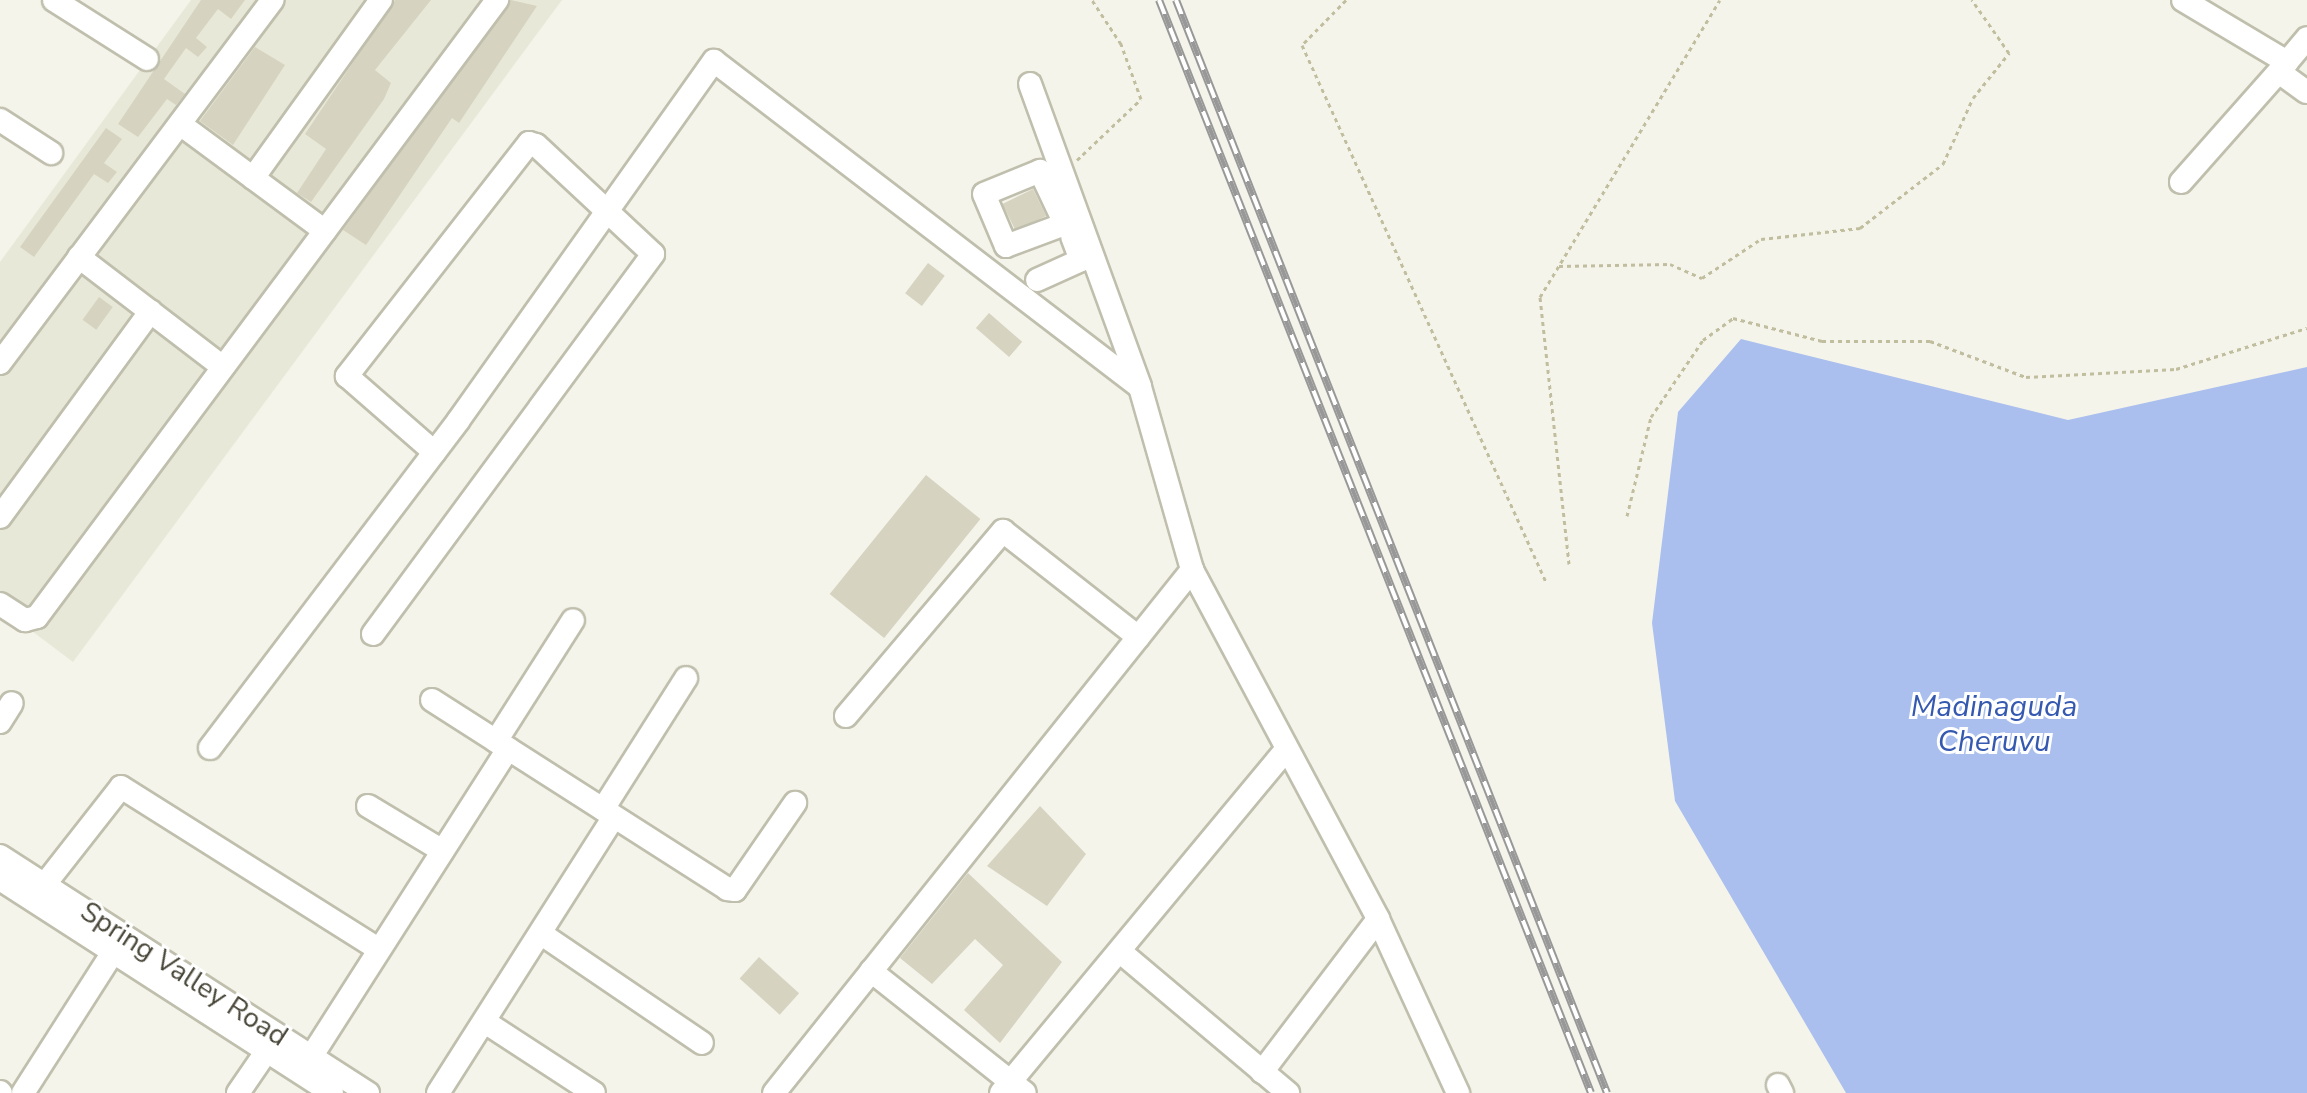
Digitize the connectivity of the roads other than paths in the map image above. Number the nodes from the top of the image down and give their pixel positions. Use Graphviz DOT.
graph roads {
  1 [pos="54,0"];
  2 [pos="273,0"];
  3 [pos="381,0"];
  4 [pos="497,0"];
  5 [pos="2183,0"];
  6 [pos="2307,38"];
  7 [pos="147,59"];
  8 [pos="2283,67"];
  9 [pos="2307,92"];
  10 [pos="1028,99"];
  11 [pos="0,120"];
  12 [pos="180,124"];
  13 [pos="51,153"];
  14 [pos="253,178"];
  15 [pos="1059,181"];
  16 [pos="2181,182"];
  17 [pos="608,209"];
  18 [pos="1071,225"];
  19 [pos="325,231"];
  20 [pos="79,257"];
  21 [pos="1087,258"];
  22 [pos="1037,280"];
  23 [pos="151,311"];
  24 [pos="0,363"];
  25 [pos="223,367"];
  26 [pos="1140,387"];
  27 [pos="434,452"];
  28 [pos="0,517"];
  29 [pos="1192,570"];
  30 [pos="0,604"];
  31 [pos="573,620"];
  32 [pos="373,634"];
  33 [pos="1138,637"];
  34 [pos="686,678"];
  35 [pos="432,700"];
  36 [pos="846,716"];
  37 [pos="502,745"];
  38 [pos="210,748"];
  39 [pos="1284,752"];
  40 [pos="795,803"];
  41 [pos="368,806"];
  42 [pos="608,813"];
  43 [pos="443,851"];
  44 [pos="0,856"];
  45 [pos="0,879"];
  46 [pos="45,884"];
  47 [pos="1378,919"];
  48 [pos="543,935"];
  49 [pos="378,949"];
  50 [pos="113,952"];
  51 [pos="1123,954"];
  52 [pos="871,971"];
  53 [pos="485,1022"];
  54 [pos="272,1042"];
  55 [pos="702,1043"];
  56 [pos="311,1057"];
  57 [pos="1262,1072"];
  58 [pos="1012,1089"];
  59 [pos="23,1093"];
  60 [pos="238,1093"];
  61 [pos="332,1093"];
  62 [pos="368,1093"];
  63 [pos="438,1093"];
  64 [pos="594,1093"];
  65 [pos="774,1093"];
  66 [pos="1288,1093"];
  67 [pos="1458,1093"];
  1 -- 7 [label="street"];
  2 -- 12 [label="street"];
  3 -- 14 [label="street"];
  4 -- 19 [label="street"];
  5 -- 8 [label="street"];
  6 -- 8 [label="street"];
  8 -- 9 [label="street"];
  8 -- 16 [label="street"];
  10 -- 15 [label="street"];
  11 -- 13 [label="street"];
  12 -- 14 [label="street"];
  12 -- 20 [label="street"];
  14 -- 19 [label="street"];
  15 -- 18 [label="street"];
  15 -- 18 [label="street"];
  17 -- 26 [label="street"];
  17 -- 27 [label="street"];
  17 -- 27 [label="street"];
  17 -- 32 [label="street"];
  18 -- 21 [label="street"];
  19 -- 25 [label="street"];
  20 -- 23 [label="street"];
  20 -- 24 [label="street"];
  21 -- 22 [label="street"];
  21 -- 26 [label="street"];
  23 -- 25 [label="street"];
  23 -- 28 [label="street"];
  25 -- 30 [label="street"];
  26 -- 29 [label="street"];
  27 -- 38 [label="street"];
  29 -- 33 [label="street"];
  29 -- 39 [label="street"];
  31 -- 37 [label="street"];
  33 -- 36 [label="street"];
  33 -- 52 [label="street"];
  34 -- 42 [label="street"];
  35 -- 37 [label="street"];
  37 -- 42 [label="street"];
  37 -- 43 [label="street"];
  39 -- 47 [label="street"];
  39 -- 51 [label="street"];
  40 -- 42 [label="street"];
  41 -- 43 [label="street"];
  42 -- 48 [label="street"];
  43 -- 49 [label="street"];
  44 -- 46 [label="street, Spring Valley Road"];
  45 -- 50 [label="street, Spring Valley Road"];
  46 -- 49 [label="street"];
  46 -- 54 [label="street, Spring Valley Road"];
  47 -- 57 [label="street"];
  47 -- 67 [label="street"];
  48 -- 53 [label="street"];
  48 -- 55 [label="street"];
  49 -- 56 [label="street"];
  50 -- 54 [label="street, Spring Valley Road"];
  50 -- 59 [label="street"];
  51 -- 57 [label="street"];
  51 -- 58 [label="street"];
  52 -- 58 [label="street"];
  52 -- 65 [label="street"];
  53 -- 63 [label="street"];
  53 -- 64 [label="street"];
  54 -- 56 [label="street, Spring Valley Road"];
  54 -- 60 [label="street"];
  54 -- 61 [label="street, Spring Valley Road"];
  56 -- 62 [label="street, Spring Valley Road"];
  57 -- 66 [label="street"];
}
